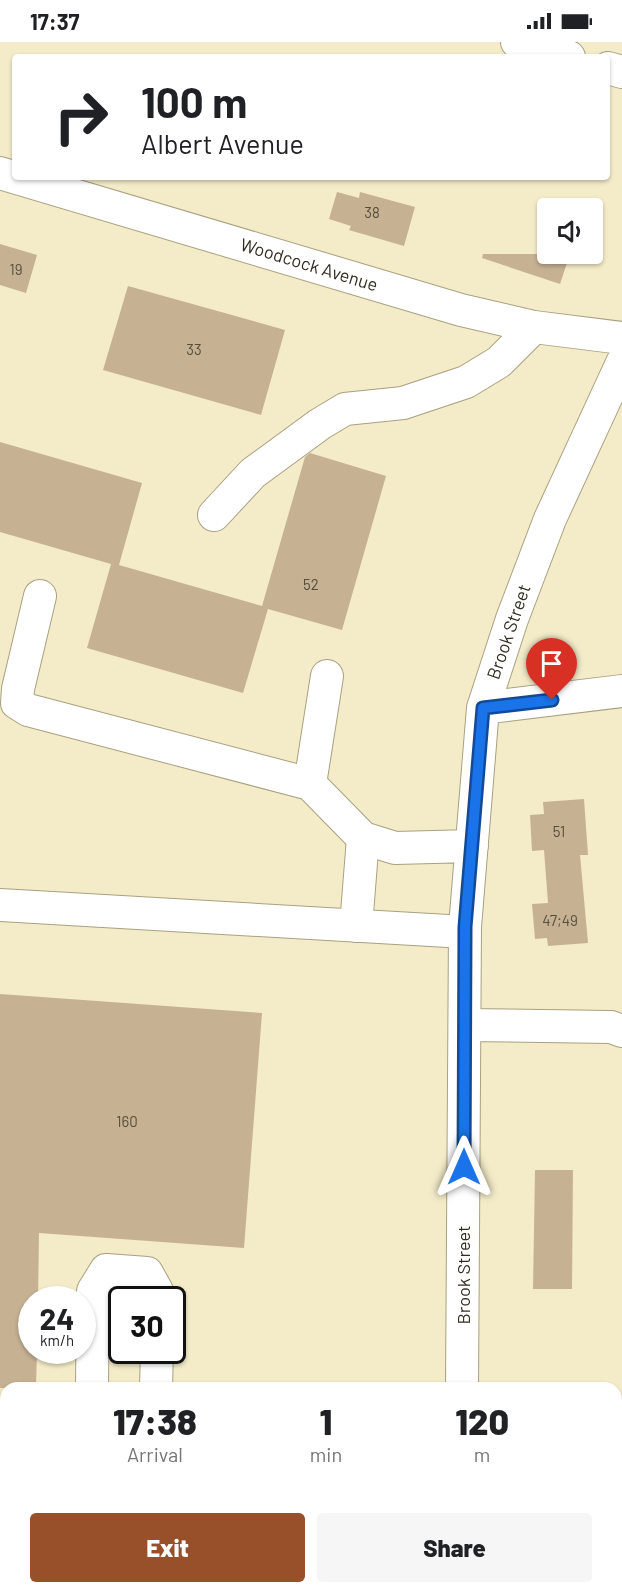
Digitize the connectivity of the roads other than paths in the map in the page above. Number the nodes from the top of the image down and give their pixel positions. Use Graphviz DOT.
graph roads {
  1 [pos="517,42"];
  2 [pos="559,54"];
  3 [pos="24,180"];
  4 [pos="534,327"];
  5 [pos="622,338"];
  6 [pos="622,363"];
  7 [pos="214,515"];
  8 [pos="40,596"];
  9 [pos="327,676"];
  10 [pos="622,691"];
  11 [pos="483,708"];
  12 [pos="310,784"];
  13 [pos="363,838"];
  14 [pos="472,846"];
  15 [pos="0,905"];
  16 [pos="356,926"];
  17 [pos="465,932"];
  18 [pos="465,1025"];
  19 [pos="622,1031"];
  20 [pos="155,1286"];
  21 [pos="157,1364"];
  22 [pos="92,1382"];
  23 [pos="156,1382"];
  24 [pos="462,1382"];
  1 -- 2 [label="street"];
  3 -- 4 [label="street, Woodcock Avenue"];
  4 -- 5 [label="street, Woodcock Avenue"];
  4 -- 7 [label="street"];
  6 -- 11 [label="street, Brook Street"];
  8 -- 12 [label="street"];
  9 -- 12 [label="street"];
  10 -- 11 [label="street"];
  11 -- 14 [label="street, Brook Street"];
  12 -- 13 [label="street"];
  13 -- 14 [label="street"];
  13 -- 16 [label="street"];
  14 -- 17 [label="street, Brook Street"];
  15 -- 16 [label="street"];
  16 -- 17 [label="street"];
  17 -- 18 [label="street, Brook Street"];
  18 -- 19 [label="street"];
  18 -- 24 [label="street, Brook Street"];
  20 -- 22 [label="street"];
  21 -- 23 [label="street"];
}
